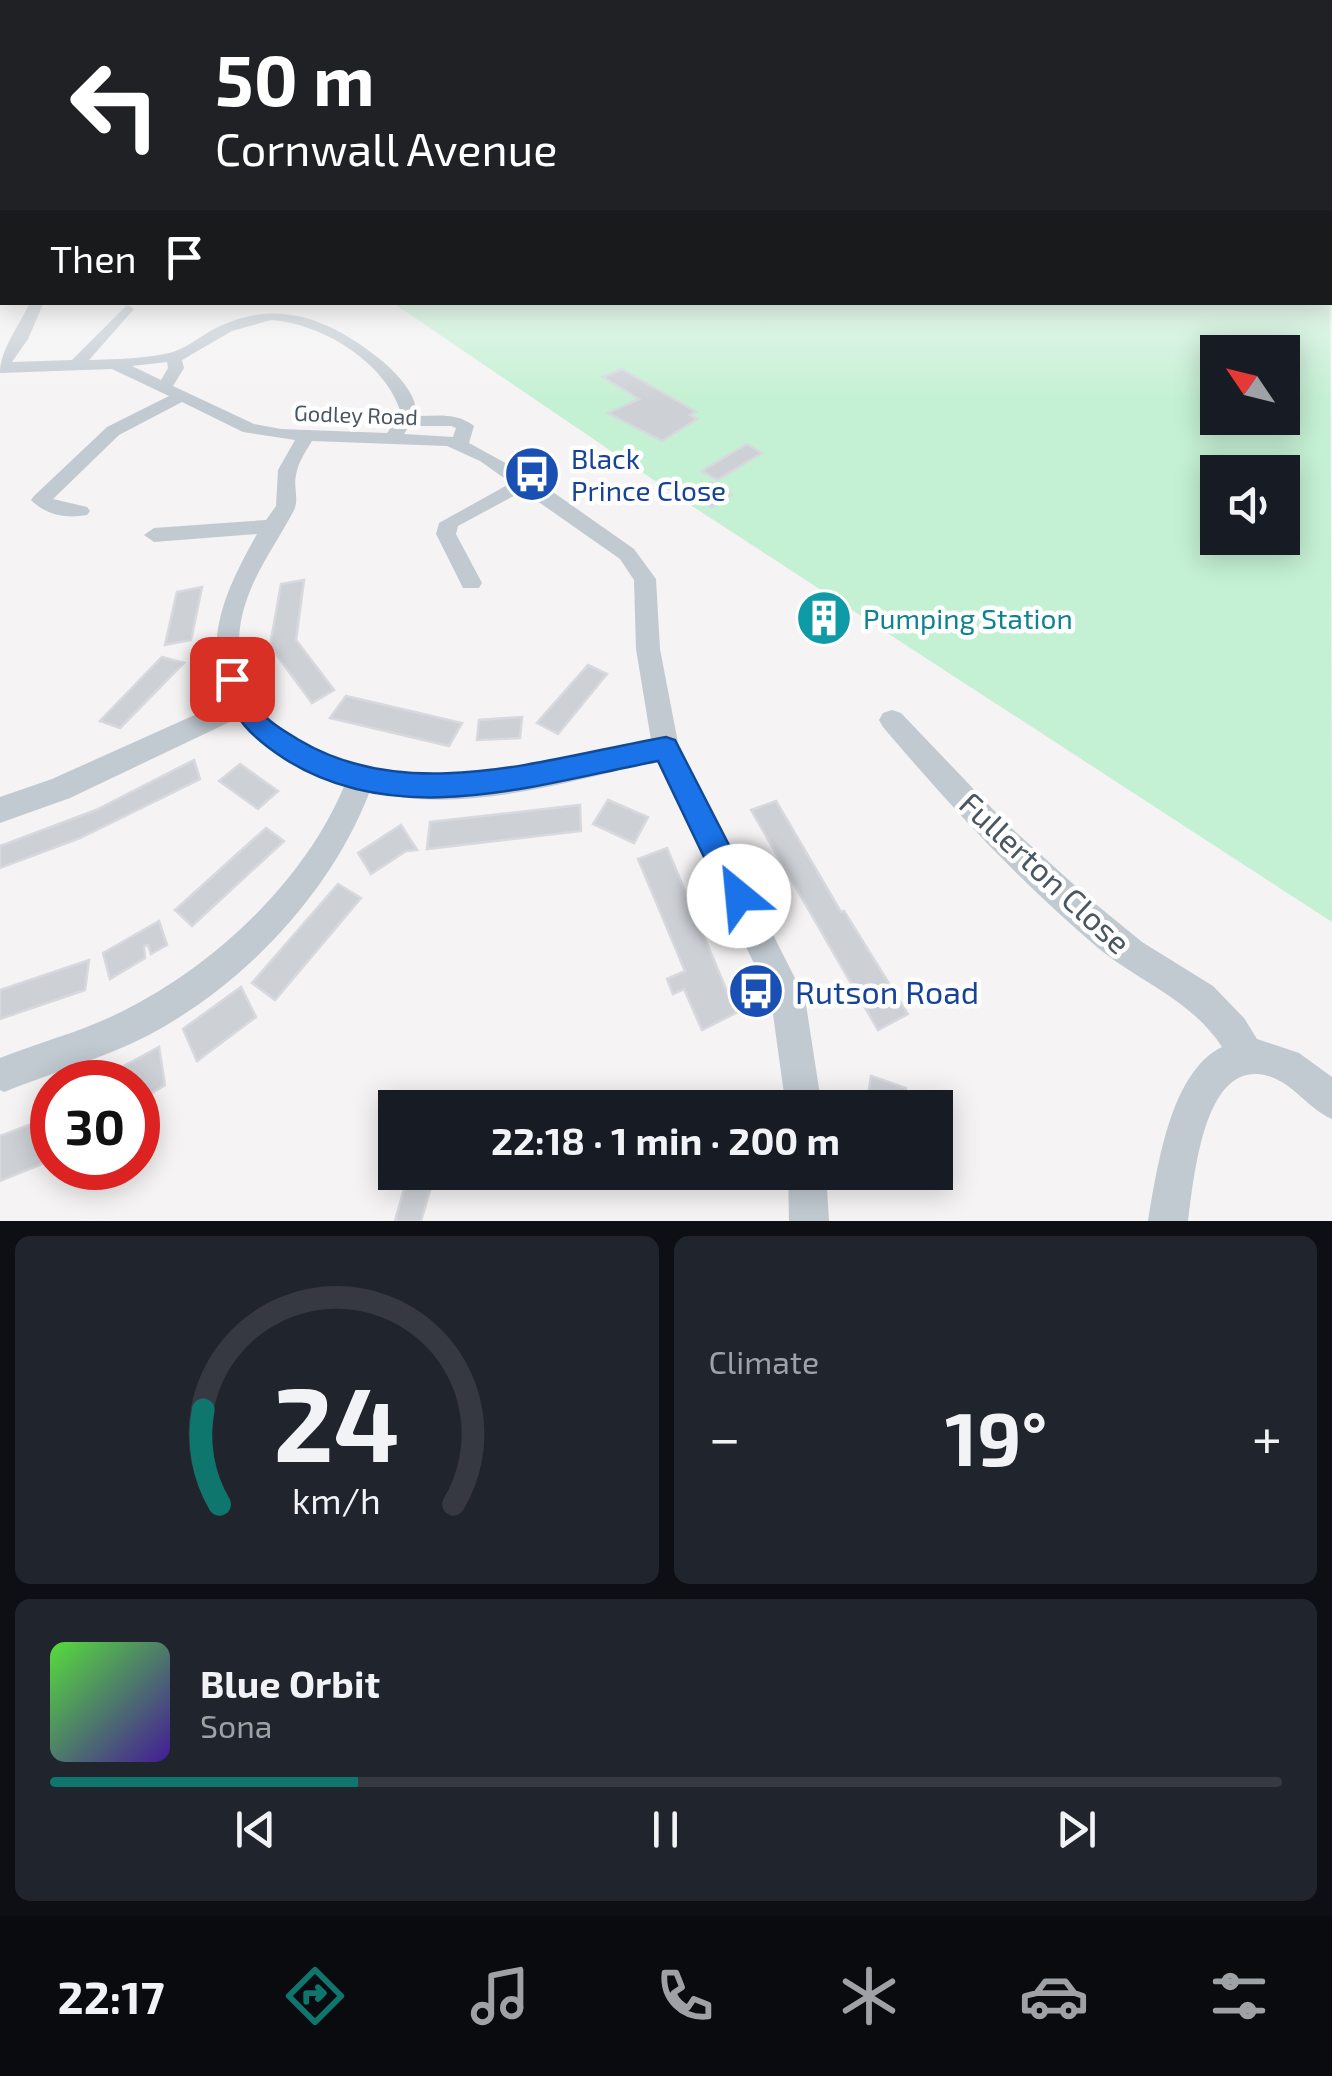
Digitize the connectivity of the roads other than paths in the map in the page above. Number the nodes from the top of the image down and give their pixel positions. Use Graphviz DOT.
graph roads {
  1 [pos="36,305"];
  2 [pos="126,309"];
  3 [pos="114,323"];
  4 [pos="92,324"];
  5 [pos="176,357"];
  6 [pos="79,362"];
  7 [pos="115,364"];
  8 [pos="1,368"];
  9 [pos="171,393"];
  10 [pos="405,421"];
  11 [pos="306,435"];
  12 [pos="392,438"];
  13 [pos="460,444"];
  14 [pos="526,482"];
  15 [pos="80,512"];
  16 [pos="272,526"];
  17 [pos="154,535"];
  18 [pos="473,573"];
  19 [pos="241,705"];
  20 [pos="892,720"];
  21 [pos="666,748"];
  22 [pos="360,780"];
  23 [pos="0,810"];
  24 [pos="1247,1056"];
  25 [pos="4,1074"];
  26 [pos="801,1090"];
  27 [pos="1332,1102"];
  28 [pos="809,1190"];
  29 [pos="810,1221"];
  30 [pos="1168,1221"];
  1 -- 8 [label="street"];
  2 -- 3 [label="street"];
  3 -- 4 [label="street"];
  3 -- 6 [label="street"];
  5 -- 7 [label="street"];
  5 -- 9 [label="street"];
  5 -- 10 [label="street"];
  6 -- 7 [label="street, Godley Road"];
  6 -- 8 [label="street, Godley Road"];
  7 -- 9 [label="street, Godley Road"];
  9 -- 11 [label="street, Godley Road"];
  9 -- 15 [label="street"];
  10 -- 12 [label="street"];
  10 -- 13 [label="street"];
  11 -- 12 [label="street, Godley Road"];
  11 -- 16 [label="street"];
  12 -- 13 [label="street, Godley Road"];
  13 -- 14 [label="street, Godley Road"];
  14 -- 18 [label="street"];
  14 -- 21 [label="street, Godley Road"];
  16 -- 17 [label="street"];
  16 -- 19 [label="street"];
  19 -- 22 [label="street"];
  19 -- 23 [label="street"];
  20 -- 24 [label="street, Fullerton Close"];
  21 -- 22 [label="street"];
  21 -- 26 [label="street"];
  22 -- 25 [label="street"];
  24 -- 27 [label="street"];
  24 -- 30 [label="street"];
  28 -- 29 [label="street"];
}
